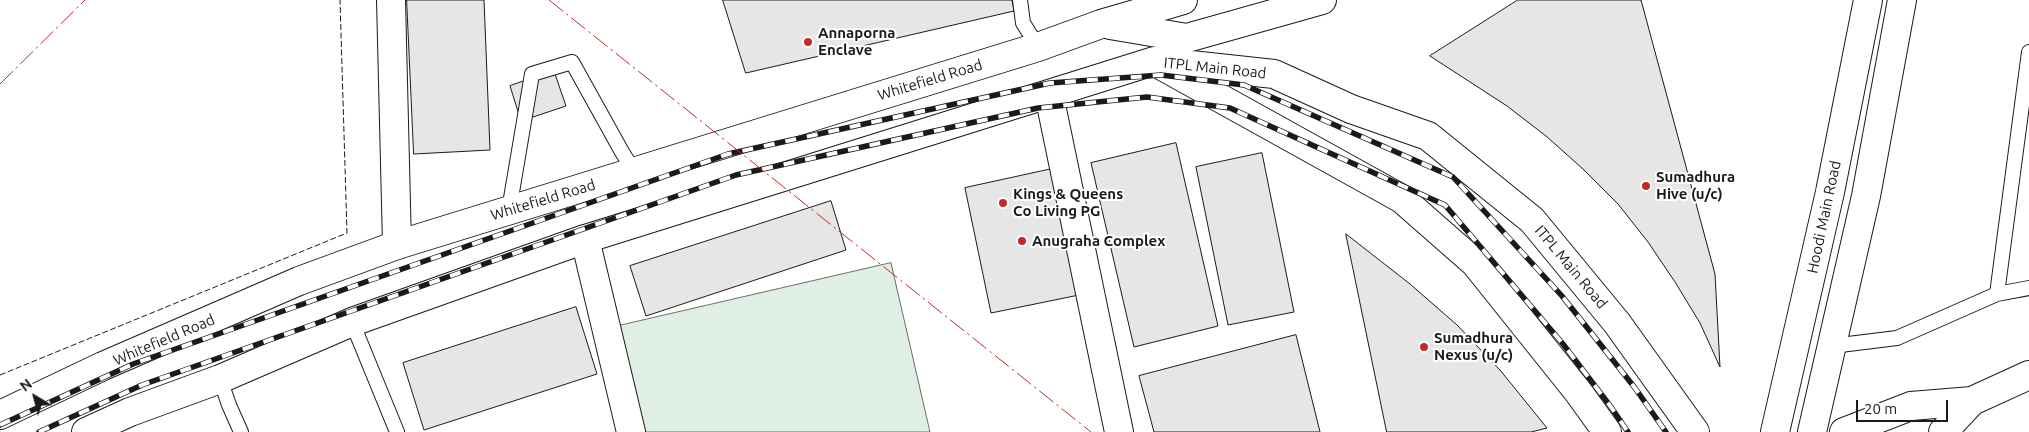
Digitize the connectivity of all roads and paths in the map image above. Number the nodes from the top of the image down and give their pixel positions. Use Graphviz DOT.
graph roads {
  1 [pos="391,0"];
  2 [pos="1020,0"];
  3 [pos="1183,0"];
  4 [pos="1322,0"];
  5 [pos="1868,0"];
  6 [pos="1902,0"];
  7 [pos="1143,6"];
  8 [pos="1101,24"];
  9 [pos="1038,47"];
  10 [pos="2029,52"];
  11 [pos="1154,61"];
  12 [pos="1850,93"];
  13 [pos="1049,95"];
  14 [pos="1884,97"];
  15 [pos="634,171"];
  16 [pos="509,210"];
  17 [pos="585,239"];
  18 [pos="397,244"];
  19 [pos="2029,288"];
  20 [pos="1997,294"];
  21 [pos="352,322"];
  22 [pos="1832,346"];
  23 [pos="2029,375"];
  24 [pos="220,378"];
  25 [pos="1972,402"];
  26 [pos="0,415"];
  27 [pos="86,432"];
  28 [pos="241,432"];
  29 [pos="397,432"];
  30 [pos="631,432"];
  31 [pos="1119,432"];
  32 [pos="1606,432"];
  33 [pos="1695,432"];
  34 [pos="1775,432"];
  35 [pos="1812,432"];
  36 [pos="1844,432"];
  37 [pos="1944,432"];
  1 -- 18 [label="main road"];
  2 -- 9 [label="lane"];
  3 -- 7 [label="main road, Whitefield Road"];
  4 -- 8 [label="main road, Whitefield Road"];
  5 -- 12 [label="main road, Hoodi Main Road"];
  6 -- 14 [label="main road"];
  7 -- 8 [label="main road, Whitefield Road"];
  8 -- 9 [label="main road, Whitefield Road"];
  9 -- 15 [label="main road, Whitefield Road"];
  10 -- 20 [label="lane"];
  11 -- 13 [label="main road"];
  11 -- 32 [label="main road, ITPL Main Road"];
  11 -- 33 [label="main road, ITPL Main Road"];
  12 -- 14 [label="main road"];
  12 -- 34 [label="main road, Hoodi Main Road"];
  13 -- 17 [label="main road"];
  13 -- 31 [label="main road"];
  14 -- 22 [label="main road"];
  15 -- 16 [label="main road, Whitefield Road"];
  15 -- 16 [label="lane"];
  16 -- 18 [label="main road, Whitefield Road"];
  17 -- 21 [label="main road"];
  17 -- 30 [label="main road"];
  18 -- 26 [label="main road, Whitefield Road"];
  19 -- 20 [label="lane"];
  20 -- 22 [label="lane"];
  21 -- 24 [label="main road"];
  21 -- 29 [label="lane"];
  22 -- 35 [label="main road"];
  23 -- 25 [label="main road"];
  24 -- 27 [label="main road"];
  24 -- 28 [label="lane"];
  25 -- 36 [label="main road"];
  25 -- 37 [label="main road"];
}
